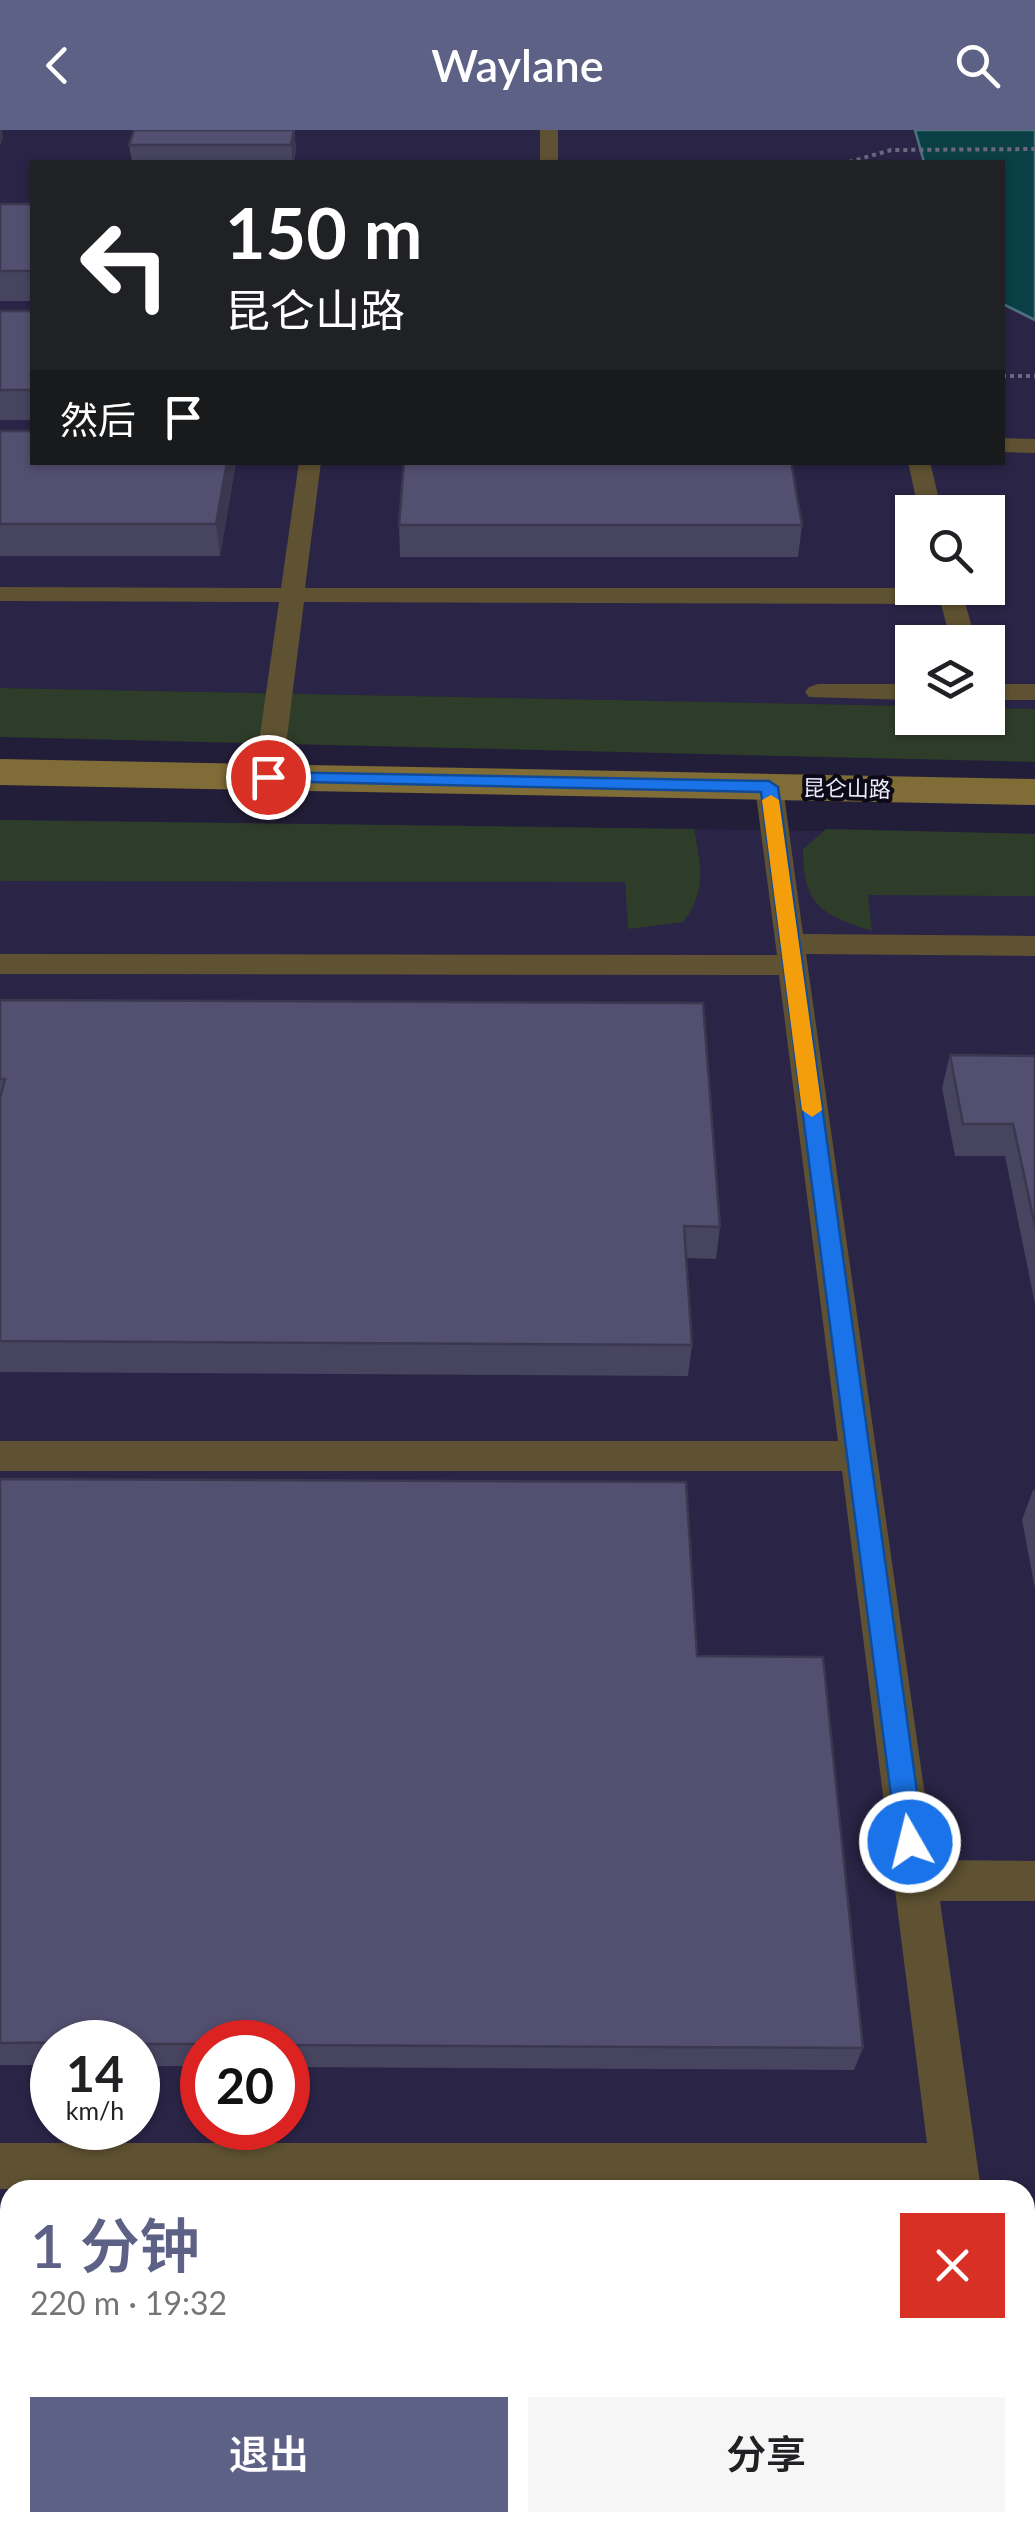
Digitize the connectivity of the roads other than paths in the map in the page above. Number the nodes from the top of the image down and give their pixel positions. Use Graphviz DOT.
graph roads {
  1 [pos="549,130"];
  2 [pos="549,160"];
  3 [pos="1005,446"];
  4 [pos="1035,446"];
  5 [pos="310,465"];
  6 [pos="921,465"];
  7 [pos="927,495"];
  8 [pos="895,592"];
  9 [pos="0,594"];
  10 [pos="292,595"];
  11 [pos="818,692"];
  12 [pos="895,692"];
  13 [pos="1005,692"];
  14 [pos="1035,692"];
  15 [pos="0,772"];
  16 [pos="268,777"];
  17 [pos="769,787"];
  18 [pos="1035,792"];
  19 [pos="1035,946"];
  20 [pos="791,954"];
  21 [pos="0,964"];
  22 [pos="0,1456"];
  23 [pos="858,1456"];
  24 [pos="916,1880"];
  25 [pos="1035,1880"];
  26 [pos="0,2166"];
  27 [pos="955,2178"];
  1 -- 2 [label="lane"];
  3 -- 4 [label="lane"];
  5 -- 10 [label="lane"];
  6 -- 7 [label="lane"];
  8 -- 10 [label="lane"];
  9 -- 10 [label="lane"];
  10 -- 16 [label="lane"];
  11 -- 12 [label="lane"];
  13 -- 14 [label="lane"];
  15 -- 16 [label="street, 昆仑山路"];
  16 -- 17 [label="street, 昆仑山路"];
  17 -- 18 [label="street, 昆仑山路"];
  17 -- 20 [label="lane"];
  19 -- 20 [label="lane"];
  20 -- 21 [label="lane"];
  20 -- 23 [label="lane"];
  22 -- 23 [label="lane"];
  23 -- 24 [label="lane"];
  24 -- 25 [label="lane"];
  24 -- 27 [label="lane"];
  26 -- 27 [label="lane"];
}
